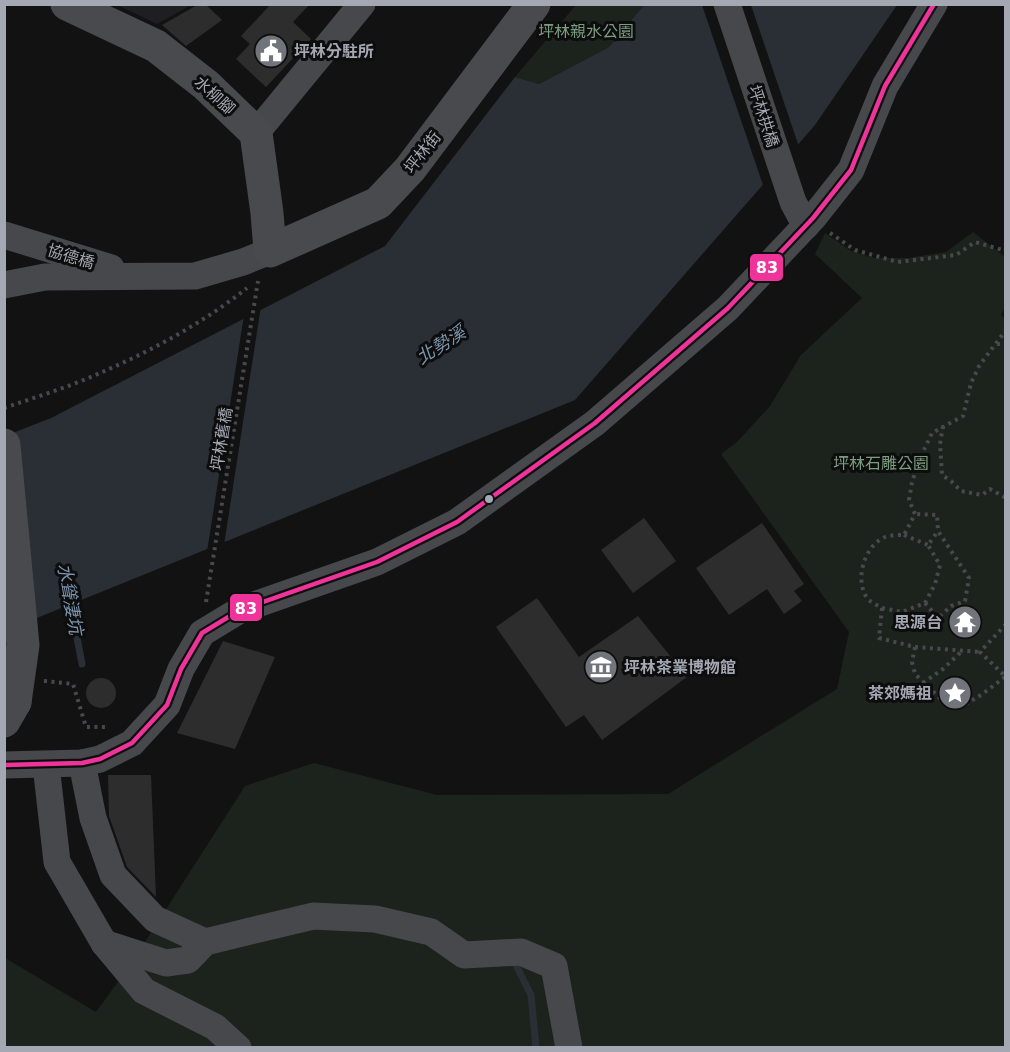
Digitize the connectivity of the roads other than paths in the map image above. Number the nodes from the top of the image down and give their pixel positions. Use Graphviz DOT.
graph roads {
  1 [pos="66,4"];
  2 [pos="362,4"];
  3 [pos="534,4"];
  4 [pos="727,4"];
  5 [pos="934,4"];
  6 [pos="256,133"];
  7 [pos="809,222"];
  8 [pos="4,235"];
  9 [pos="264,265"];
  10 [pos="138,277"];
  11 [pos="4,285"];
  12 [pos="4,445"];
  13 [pos="18,701"];
  14 [pos="82,763"];
  15 [pos="4,765"];
  16 [pos="46,765"];
  17 [pos="205,942"];
  18 [pos="104,943"];
  19 [pos="219,1037"];
  20 [pos="238,1047"];
  21 [pos="569,1047"];
  1 -- 6 [label="main road, 水柳腳"];
  2 -- 6 [label="street"];
  3 -- 9 [label="main road, 坪林街"];
  4 -- 7 [label="street, 坪林拱橋"];
  5 -- 7 [label="street"];
  6 -- 9 [label="main road"];
  7 -- 14 [label="street"];
  8 -- 10 [label="street, 協德橋"];
  9 -- 10 [label="street, 協德橋"];
  10 -- 11 [label="street, 協德橋"];
  12 -- 13 [label="main road, bridge"];
  14 -- 16 [label="street"];
  14 -- 17 [label="street"];
  15 -- 16 [label="street"];
  16 -- 18 [label="street"];
  17 -- 18 [label="street"];
  17 -- 21 [label="street"];
  18 -- 19 [label="street"];
  19 -- 20 [label="street"];
}
